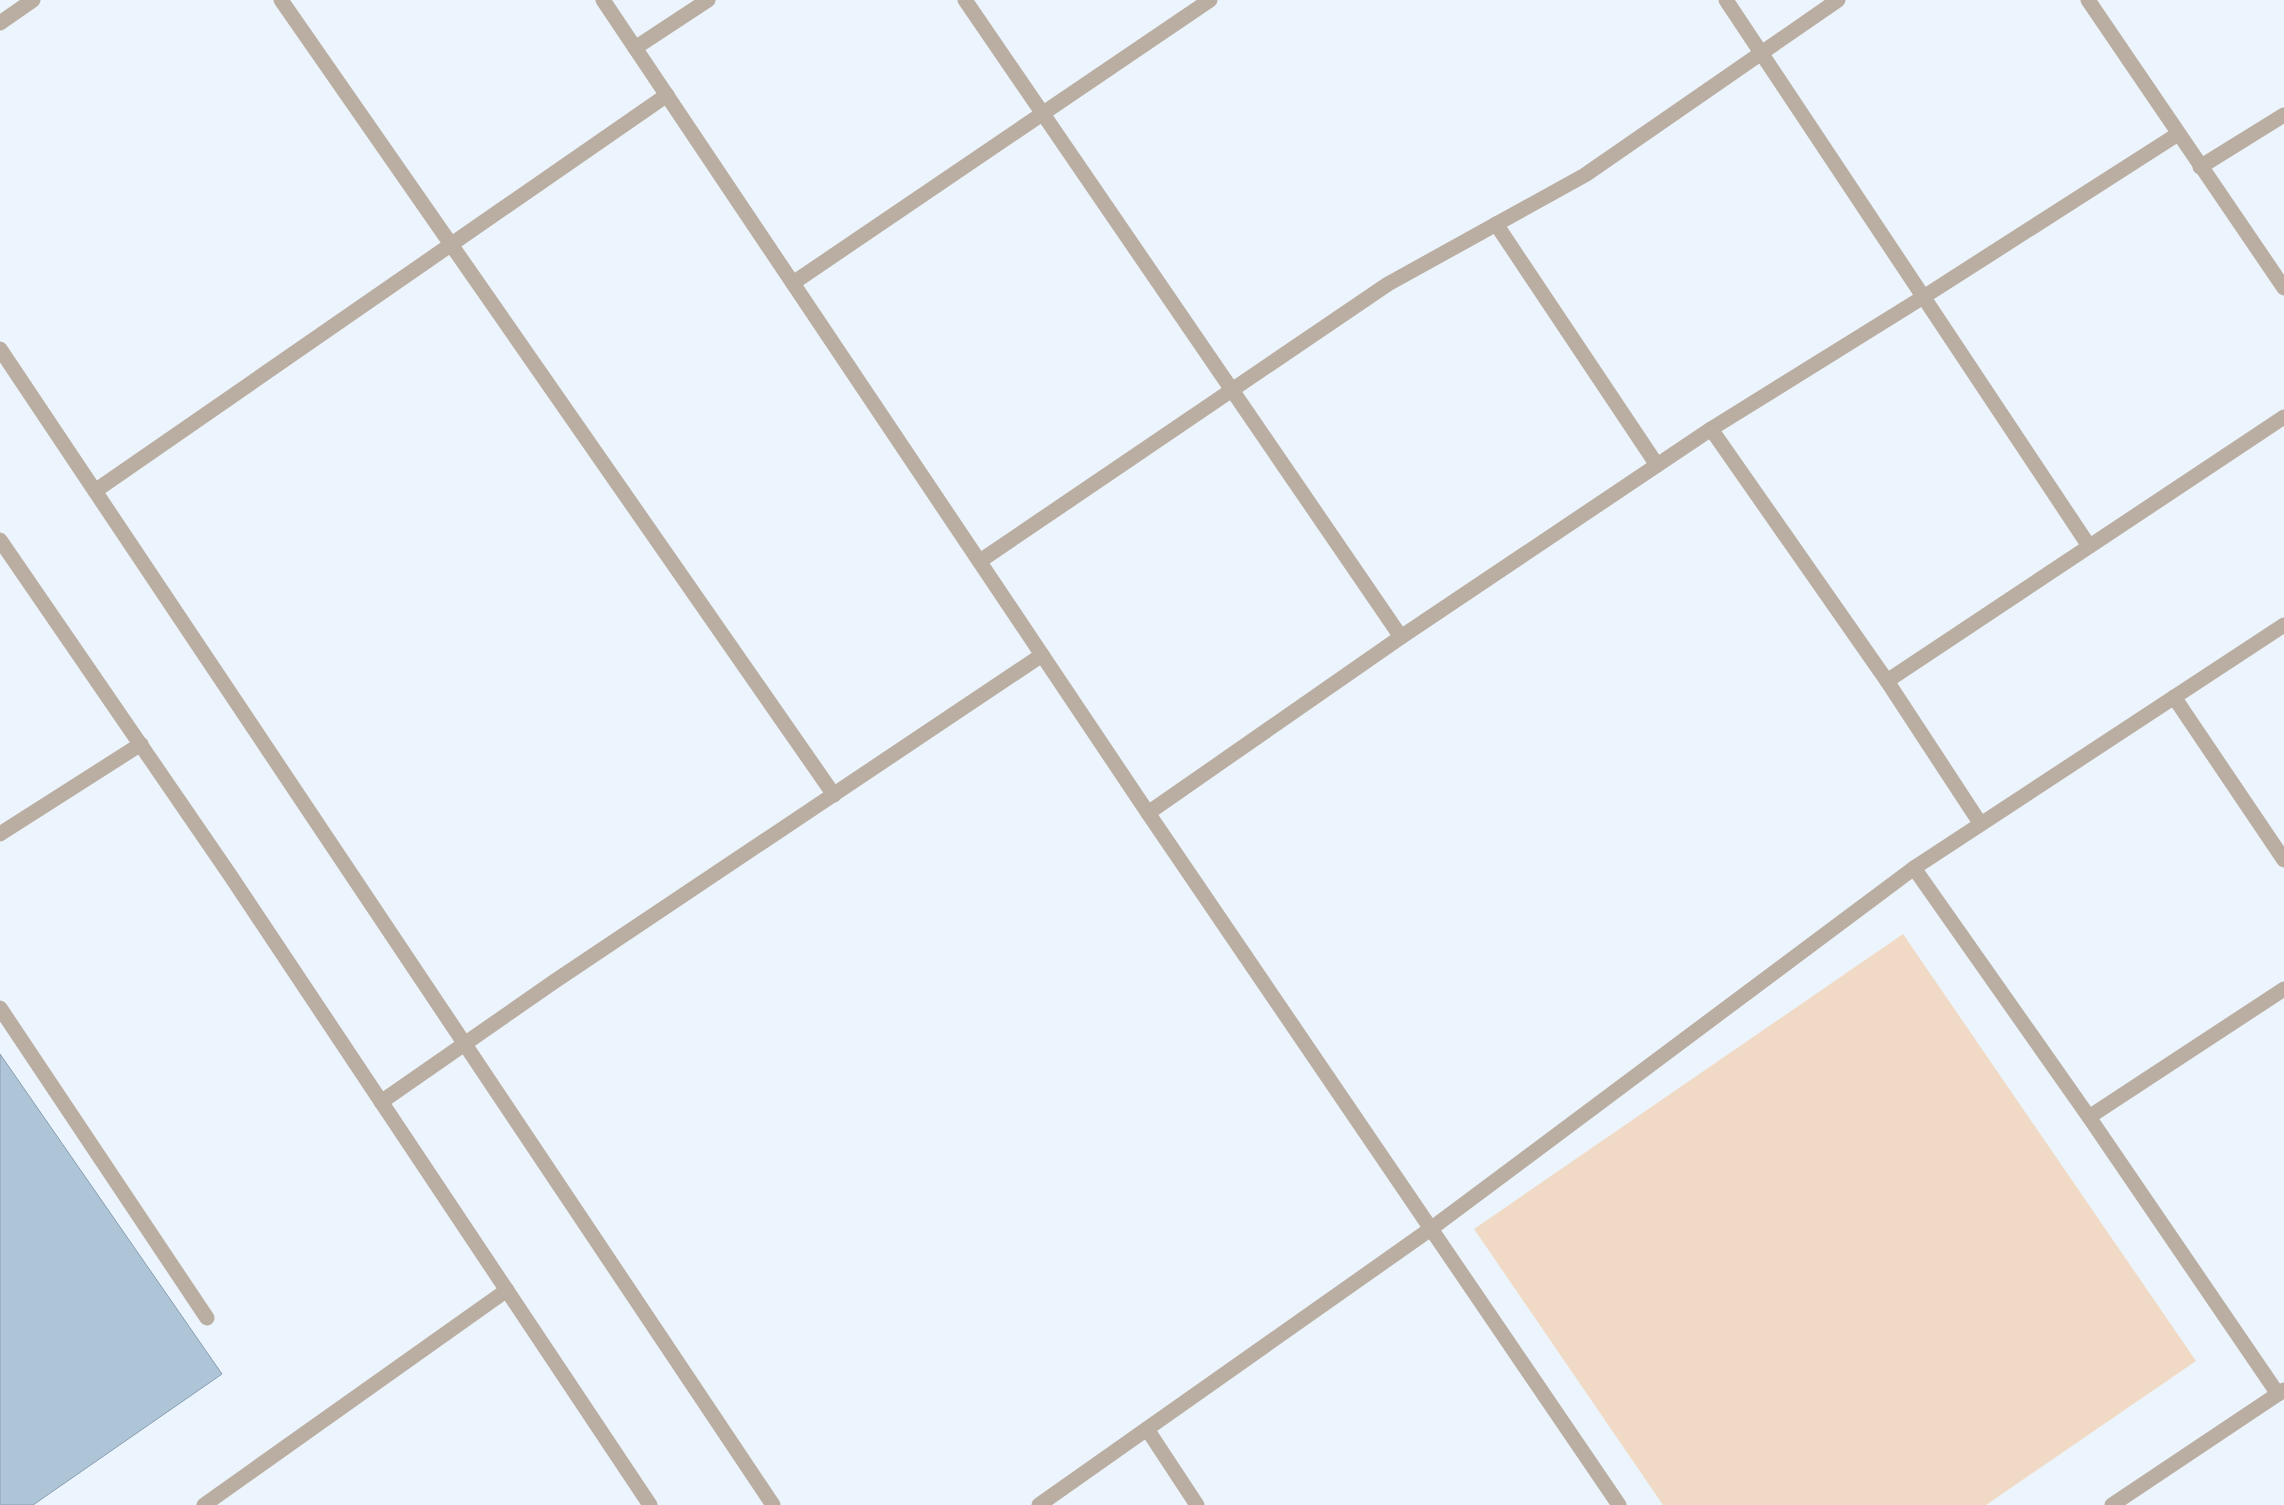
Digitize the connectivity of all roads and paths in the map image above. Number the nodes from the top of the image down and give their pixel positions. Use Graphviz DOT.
graph roads {
  1 [pos="33,0"];
  2 [pos="280,0"];
  3 [pos="603,0"];
  4 [pos="708,0"];
  5 [pos="965,0"];
  6 [pos="1210,0"];
  7 [pos="1726,0"];
  8 [pos="1838,0"];
  9 [pos="2088,0"];
  10 [pos="0,23"];
  11 [pos="635,48"];
  12 [pos="1761,53"];
  13 [pos="667,95"];
  14 [pos="1042,114"];
  15 [pos="2284,115"];
  16 [pos="2178,134"];
  17 [pos="2200,167"];
  18 [pos="1496,224"];
  19 [pos="451,245"];
  20 [pos="792,283"];
  21 [pos="2284,288"];
  22 [pos="1925,296"];
  23 [pos="0,349"];
  24 [pos="1230,391"];
  25 [pos="2284,417"];
  26 [pos="1711,429"];
  27 [pos="1657,465"];
  28 [pos="95,492"];
  29 [pos="0,540"];
  30 [pos="2089,546"];
  31 [pos="980,561"];
  32 [pos="2284,625"];
  33 [pos="1401,637"];
  34 [pos="1042,655"];
  35 [pos="1887,681"];
  36 [pos="2174,696"];
  37 [pos="140,744"];
  38 [pos="834,795"];
  39 [pos="1148,813"];
  40 [pos="1980,823"];
  41 [pos="0,834"];
  42 [pos="2284,860"];
  43 [pos="1914,868"];
  44 [pos="2284,988"];
  45 [pos="0,1008"];
  46 [pos="465,1045"];
  47 [pos="381,1102"];
  48 [pos="2088,1117"];
  49 [pos="1432,1228"];
  50 [pos="507,1290"];
  51 [pos="207,1318"];
  52 [pos="2281,1392"];
  53 [pos="1147,1429"];
  54 [pos="204,1505"];
  55 [pos="650,1505"];
  56 [pos="773,1505"];
  57 [pos="1040,1505"];
  58 [pos="1197,1505"];
  59 [pos="1619,1505"];
  60 [pos="2112,1505"];
  1 -- 10 [label="street"];
  2 -- 19 [label="street"];
  3 -- 11 [label="street"];
  4 -- 11 [label="street"];
  5 -- 14 [label="street"];
  6 -- 14 [label="street"];
  7 -- 12 [label="street"];
  8 -- 12 [label="street"];
  9 -- 16 [label="street"];
  11 -- 13 [label="street"];
  12 -- 18 [label="street"];
  12 -- 22 [label="street"];
  13 -- 19 [label="street"];
  13 -- 20 [label="street"];
  14 -- 20 [label="street"];
  14 -- 24 [label="street"];
  15 -- 17 [label="street"];
  16 -- 17 [label="street"];
  16 -- 22 [label="street"];
  17 -- 21 [label="street"];
  18 -- 24 [label="street"];
  18 -- 27 [label="street"];
  19 -- 28 [label="street"];
  19 -- 38 [label="street"];
  20 -- 31 [label="street"];
  22 -- 26 [label="street"];
  22 -- 30 [label="street"];
  23 -- 28 [label="street"];
  24 -- 31 [label="street"];
  24 -- 33 [label="street"];
  25 -- 30 [label="street"];
  26 -- 27 [label="street"];
  26 -- 35 [label="street"];
  27 -- 33 [label="street"];
  28 -- 46 [label="street"];
  29 -- 37 [label="street"];
  30 -- 35 [label="street"];
  31 -- 34 [label="street"];
  32 -- 36 [label="street"];
  33 -- 39 [label="street"];
  34 -- 38 [label="street"];
  34 -- 39 [label="street"];
  35 -- 40 [label="street"];
  36 -- 40 [label="street"];
  36 -- 42 [label="street"];
  37 -- 41 [label="street"];
  37 -- 47 [label="street"];
  38 -- 46 [label="street"];
  39 -- 49 [label="street"];
  40 -- 43 [label="street"];
  43 -- 48 [label="street"];
  43 -- 49 [label="street"];
  44 -- 48 [label="street"];
  45 -- 51 [label="street"];
  46 -- 47 [label="street"];
  46 -- 56 [label="street"];
  47 -- 50 [label="street"];
  48 -- 52 [label="street"];
  49 -- 53 [label="street"];
  49 -- 59 [label="street"];
  50 -- 54 [label="street"];
  50 -- 55 [label="street"];
  52 -- 60 [label="street"];
  53 -- 57 [label="street"];
  53 -- 58 [label="street"];
}
